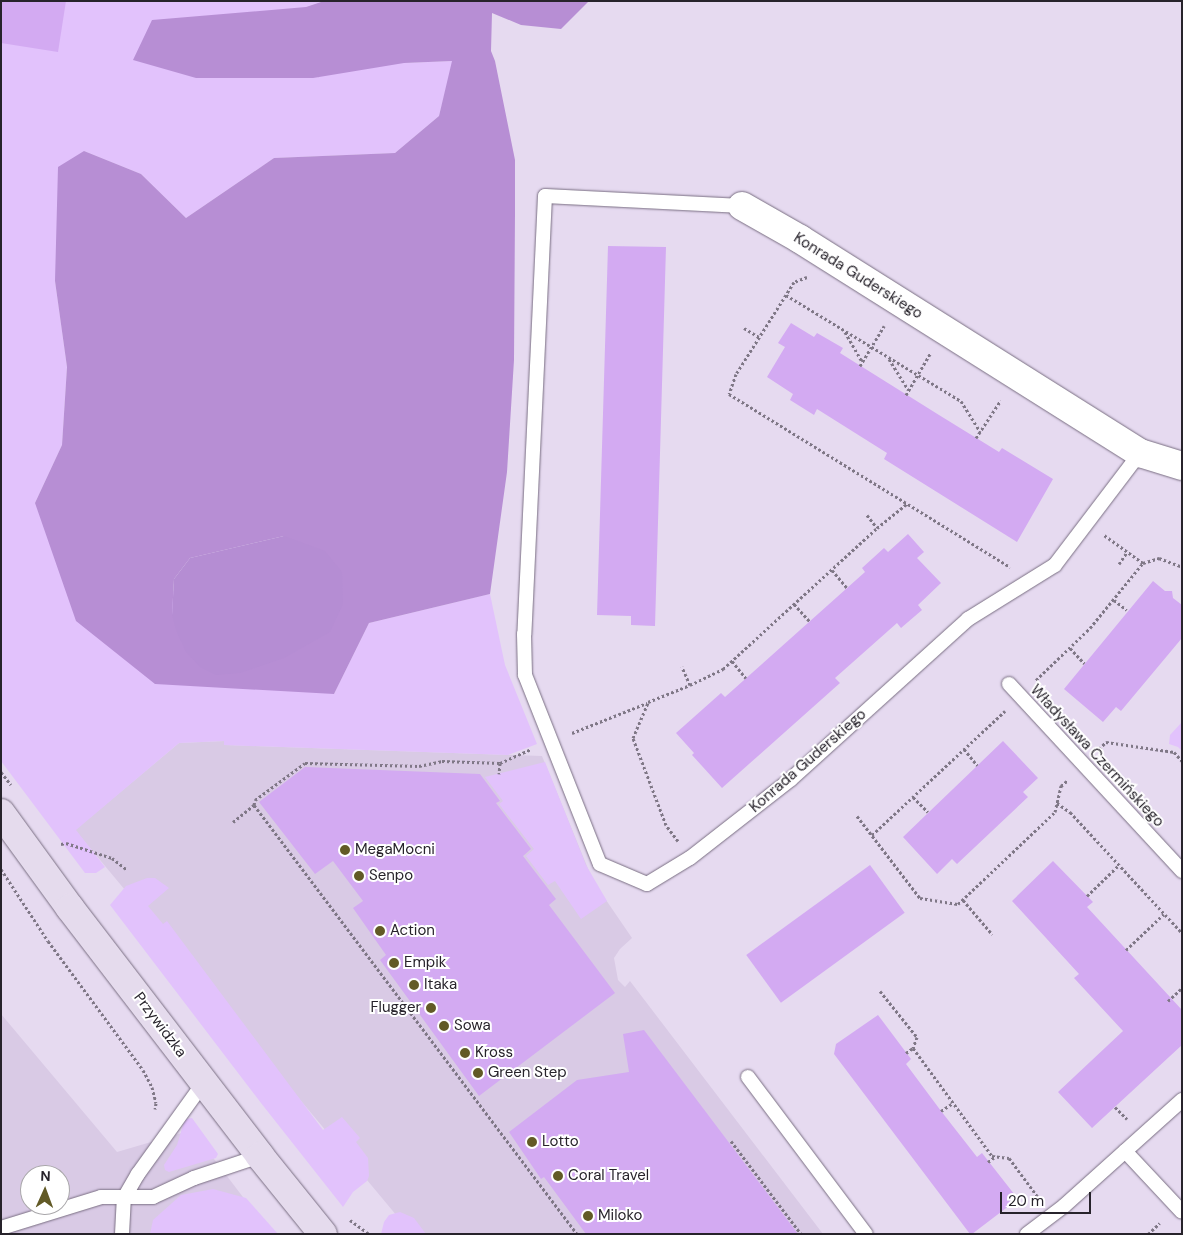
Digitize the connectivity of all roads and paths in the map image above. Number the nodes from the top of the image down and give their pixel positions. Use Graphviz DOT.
graph roads {
  1 [pos="742,206"];
  2 [pos="744,328"];
  3 [pos="845,331"];
  4 [pos="881,331"];
  5 [pos="759,337"];
  6 [pos="871,347"];
  7 [pos="887,357"];
  8 [pos="927,359"];
  9 [pos="862,361"];
  10 [pos="860,366"];
  11 [pos="918,375"];
  12 [pos="908,390"];
  13 [pos="906,395"];
  14 [pos="998,403"];
  15 [pos="980,432"];
  16 [pos="976,438"];
  17 [pos="1140,453"];
  18 [pos="1182,466"];
  19 [pos="907,504"];
  20 [pos="867,515"];
  21 [pos="877,528"];
  22 [pos="991,556"];
  23 [pos="1143,563"];
  24 [pos="1119,564"];
  25 [pos="1182,567"];
  26 [pos="832,570"];
  27 [pos="847,588"];
  28 [pos="1114,600"];
  29 [pos="794,604"];
  30 [pos="1127,610"];
  31 [pos="810,622"];
  32 [pos="1070,648"];
  33 [pos="732,661"];
  34 [pos="1084,663"];
  35 [pos="682,667"];
  36 [pos="746,678"];
  37 [pos="1010,684"];
  38 [pos="690,685"];
  39 [pos="1020,696"];
  40 [pos="648,702"];
  41 [pos="550,742"];
  42 [pos="636,748"];
  43 [pos="632,749"];
  44 [pos="964,749"];
  45 [pos="1182,761"];
  46 [pos="500,763"];
  47 [pos="977,764"];
  48 [pos="1083,764"];
  49 [pos="499,774"];
  50 [pos="913,796"];
  51 [pos="1057,803"];
  52 [pos="254,805"];
  53 [pos="928,812"];
  54 [pos="1,813"];
  55 [pos="857,816"];
  56 [pos="233,822"];
  57 [pos="872,836"];
  58 [pos="58,845"];
  59 [pos="690,858"];
  60 [pos="1119,864"];
  61 [pos="1,869"];
  62 [pos="126,869"];
  63 [pos="1182,871"];
  64 [pos="1087,896"];
  65 [pos="962,900"];
  66 [pos="1164,914"];
  67 [pos="1182,933"];
  68 [pos="992,934"];
  69 [pos="1126,950"];
  70 [pos="1182,988"];
  71 [pos="880,991"];
  72 [pos="1168,1001"];
  73 [pos="913,1048"];
  74 [pos="906,1053"];
  75 [pos="748,1078"];
  76 [pos="204,1082"];
  77 [pos="1182,1100"];
  78 [pos="953,1102"];
  79 [pos="1115,1107"];
  80 [pos="941,1111"];
  81 [pos="155,1112"];
  82 [pos="1132,1125"];
  83 [pos="731,1141"];
  84 [pos="1125,1152"];
  85 [pos="260,1156"];
  86 [pos="996,1156"];
  87 [pos="988,1162"];
  88 [pos="124,1198"];
  89 [pos="1038,1202"];
  90 [pos="1182,1212"];
  91 [pos="346,1218"];
  92 [pos="1,1228"];
  93 [pos="122,1234"];
  94 [pos="323,1234"];
  95 [pos="369,1234"];
  96 [pos="576,1234"];
  97 [pos="801,1234"];
  98 [pos="866,1234"];
  99 [pos="1027,1234"];
  1 -- 17 [label="street, Konrada Guderskiego"];
  1 -- 41 [label="lane, Konrada Guderskiego"];
  2 -- 5 [label="path"];
  3 -- 5 [label="path"];
  3 -- 6 [label="path"];
  3 -- 9 [label="path"];
  4 -- 6 [label="path"];
  5 -- 19 [label="path"];
  6 -- 7 [label="path"];
  6 -- 9 [label="path"];
  7 -- 11 [label="path"];
  7 -- 12 [label="path"];
  8 -- 11 [label="path"];
  9 -- 10 [label="path"];
  11 -- 12 [label="path"];
  11 -- 15 [label="path"];
  12 -- 13 [label="path"];
  14 -- 15 [label="path"];
  15 -- 16 [label="path"];
  17 -- 18 [label="street, Konrada Guderskiego"];
  17 -- 59 [label="lane, Konrada Guderskiego"];
  19 -- 21 [label="path"];
  19 -- 22 [label="path"];
  20 -- 21 [label="path"];
  21 -- 26 [label="path"];
  23 -- 24 [label="path"];
  23 -- 25 [label="path"];
  23 -- 28 [label="path"];
  26 -- 27 [label="path"];
  26 -- 29 [label="path"];
  28 -- 30 [label="path"];
  28 -- 32 [label="path"];
  29 -- 31 [label="path"];
  29 -- 33 [label="path"];
  32 -- 34 [label="path"];
  32 -- 39 [label="path"];
  33 -- 36 [label="path"];
  33 -- 38 [label="path"];
  35 -- 38 [label="path"];
  37 -- 39 [label="lane, Władysława Czermińskiego"];
  38 -- 40 [label="path"];
  39 -- 44 [label="path"];
  39 -- 48 [label="lane, Władysława Czermińskiego"];
  40 -- 41 [label="path"];
  40 -- 42 [label="path"];
  41 -- 46 [label="path"];
  41 -- 59 [label="lane, Konrada Guderskiego"];
  42 -- 43 [label="path"];
  42 -- 59 [label="path"];
  44 -- 47 [label="path"];
  44 -- 50 [label="path"];
  45 -- 48 [label="path"];
  46 -- 49 [label="path"];
  46 -- 52 [label="path"];
  48 -- 51 [label="path"];
  48 -- 63 [label="lane, Władysława Czermińskiego"];
  50 -- 53 [label="path"];
  50 -- 57 [label="path"];
  51 -- 60 [label="path"];
  51 -- 65 [label="path"];
  52 -- 56 [label="path"];
  52 -- 96 [label="path"];
  54 -- 76 [label="street, Przywidzka"];
  55 -- 57 [label="path"];
  57 -- 65 [label="path"];
  58 -- 62 [label="path"];
  60 -- 64 [label="path"];
  60 -- 66 [label="path"];
  61 -- 81 [label="path"];
  65 -- 68 [label="path"];
  66 -- 67 [label="path"];
  66 -- 69 [label="path"];
  70 -- 72 [label="path"];
  71 -- 73 [label="path"];
  73 -- 74 [label="path"];
  73 -- 78 [label="path"];
  75 -- 98 [label="lane"];
  76 -- 85 [label="street, Przywidzka"];
  76 -- 88 [label="lane"];
  77 -- 84 [label="lane"];
  78 -- 80 [label="path"];
  78 -- 86 [label="path"];
  79 -- 82 [label="path"];
  83 -- 97 [label="path"];
  84 -- 90 [label="lane"];
  84 -- 99 [label="lane"];
  85 -- 88 [label="lane"];
  85 -- 94 [label="street, Przywidzka"];
  86 -- 87 [label="path"];
  86 -- 89 [label="path"];
  88 -- 92 [label="lane"];
  88 -- 93 [label="lane"];
  91 -- 95 [label="path"];
}
